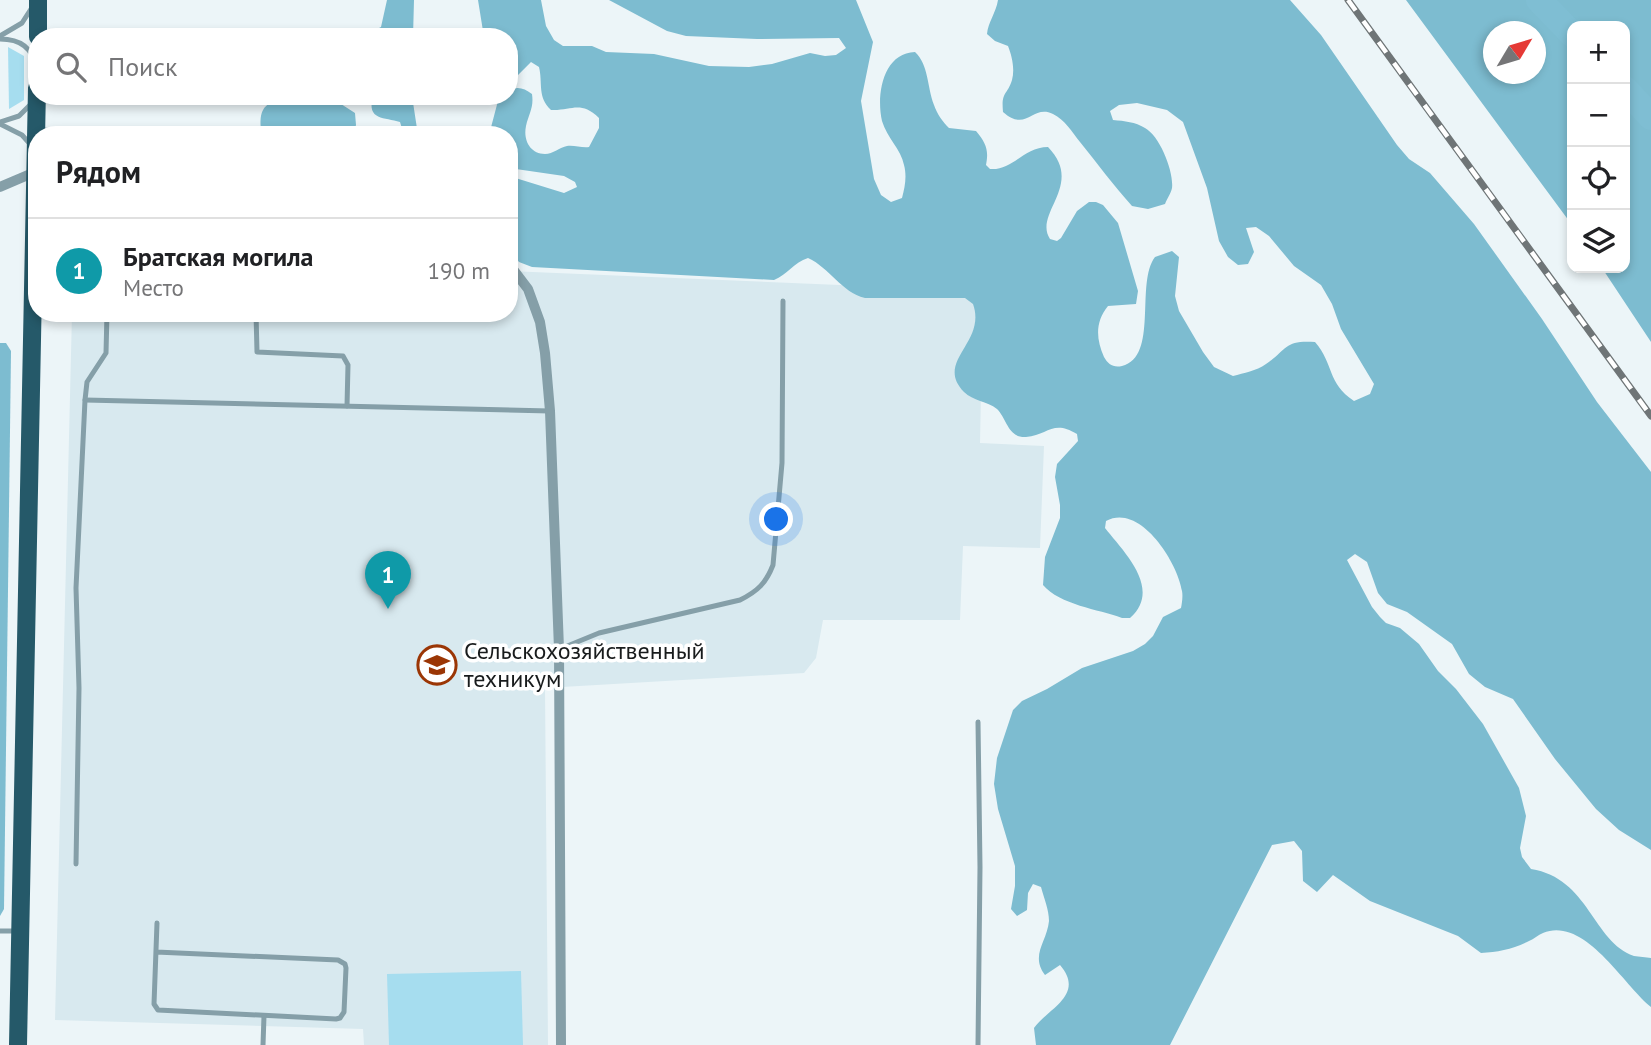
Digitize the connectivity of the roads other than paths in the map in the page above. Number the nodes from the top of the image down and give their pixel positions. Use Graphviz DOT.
graph roads {
  1 [pos="37,0"];
  2 [pos="38,28"];
  3 [pos="0,38"];
  4 [pos="28,50"];
  5 [pos="30,105"];
  6 [pos="37,105"];
  7 [pos="0,123"];
  8 [pos="36,126"];
  9 [pos="28,141"];
  10 [pos="28,169"];
  11 [pos="0,187"];
  12 [pos="518,276"];
  13 [pos="783,301"];
  14 [pos="32,322"];
  15 [pos="107,322"];
  16 [pos="256,322"];
  17 [pos="85,400"];
  18 [pos="347,406"];
  19 [pos="550,411"];
  20 [pos="559,649"];
  21 [pos="978,722"];
  22 [pos="76,863"];
  23 [pos="157,923"];
  24 [pos="0,931"];
  25 [pos="19,931"];
  26 [pos="156,952"];
  27 [pos="264,1016"];
  28 [pos="18,1045"];
  29 [pos="263,1045"];
  30 [pos="561,1045"];
  31 [pos="978,1045"];
  1 -- 2 [label="main road"];
  1 -- 3 [label="lane"];
  3 -- 4 [label="lane"];
  5 -- 7 [label="lane"];
  6 -- 8 [label="main road"];
  7 -- 9 [label="lane"];
  10 -- 11 [label="street"];
  12 -- 19 [label="street"];
  13 -- 20 [label="lane"];
  14 -- 25 [label="main road"];
  15 -- 17 [label="lane"];
  16 -- 18 [label="lane"];
  17 -- 18 [label="lane"];
  17 -- 22 [label="lane"];
  18 -- 19 [label="lane"];
  19 -- 20 [label="street"];
  20 -- 30 [label="street"];
  21 -- 31 [label="lane"];
  23 -- 26 [label="lane"];
  24 -- 25 [label="lane"];
  25 -- 28 [label="main road"];
  26 -- 27 [label="lane"];
  26 -- 27 [label="lane"];
  27 -- 29 [label="lane"];
}
